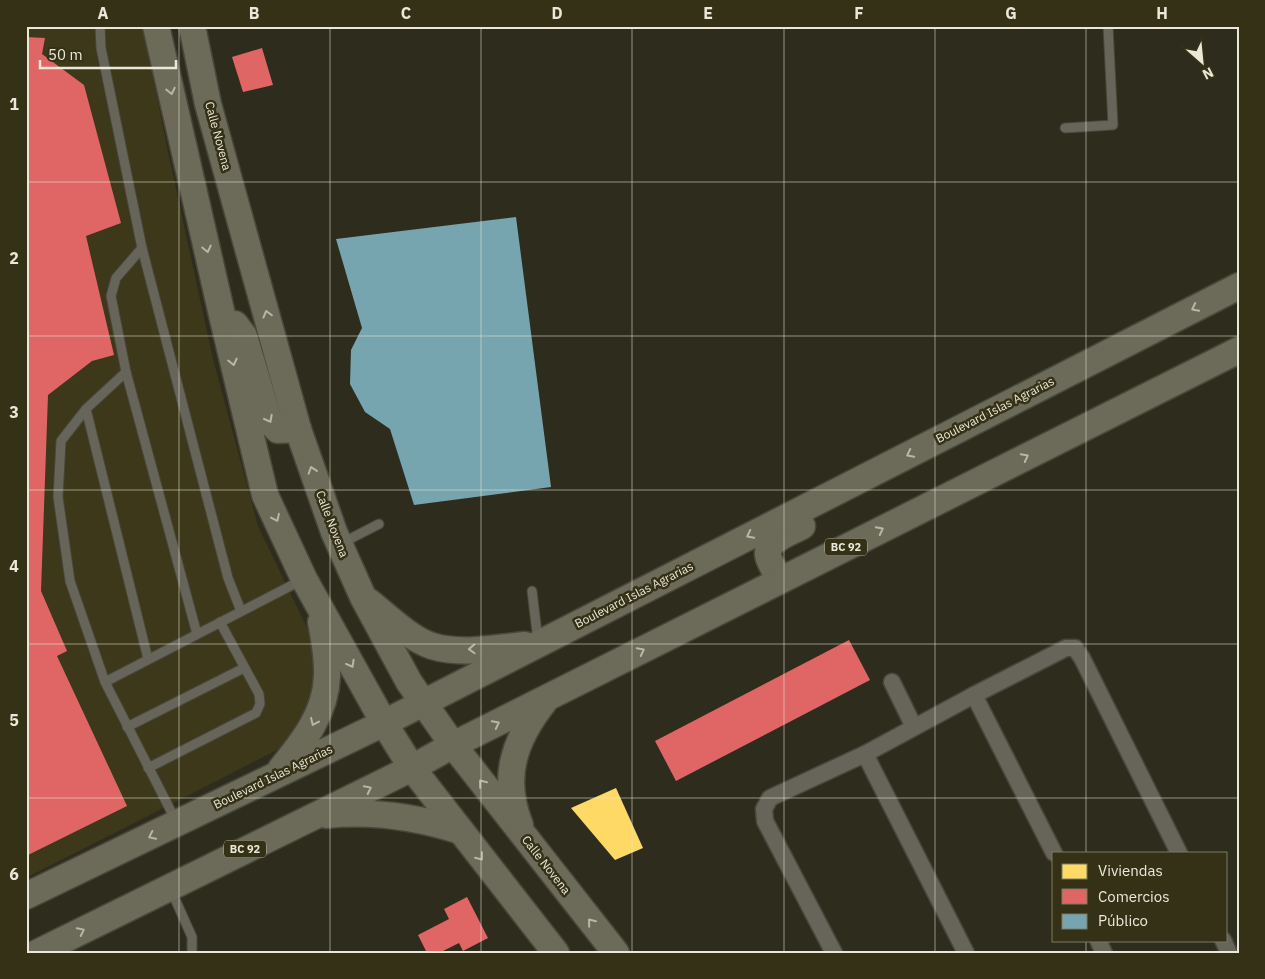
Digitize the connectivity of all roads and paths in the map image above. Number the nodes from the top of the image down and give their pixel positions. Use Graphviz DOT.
graph roads {
  1 [pos="100,26"];
  2 [pos="156,26"];
  3 [pos="178,26"];
  4 [pos="192,26"];
  5 [pos="1108,26"];
  6 [pos="208,104"];
  7 [pos="1065,128"];
  8 [pos="142,248"];
  9 [pos="1239,286"];
  10 [pos="222,315"];
  11 [pos="1239,350"];
  12 [pos="126,372"];
  13 [pos="86,409"];
  14 [pos="298,429"];
  15 [pos="858,480"];
  16 [pos="379,524"];
  17 [pos="340,545"];
  18 [pos="304,579"];
  19 [pos="780,580"];
  20 [pos="532,592"];
  21 [pos="362,597"];
  22 [pos="319,606"];
  23 [pos="242,611"];
  24 [pos="220,622"];
  25 [pos="197,634"];
  26 [pos="538,644"];
  27 [pos="148,659"];
  28 [pos="244,668"];
  29 [pos="105,682"];
  30 [pos="892,682"];
  31 [pos="974,695"];
  32 [pos="547,698"];
  33 [pos="422,702"];
  34 [pos="384,723"];
  35 [pos="127,727"];
  36 [pos="914,727"];
  37 [pos="452,745"];
  38 [pos="865,754"];
  39 [pos="148,768"];
  40 [pos="412,768"];
  41 [pos="275,776"];
  42 [pos="311,817"];
  43 [pos="178,823"];
  44 [pos="461,831"];
  45 [pos="526,840"];
  46 [pos="1053,852"];
  47 [pos="1179,852"];
  48 [pos="170,887"];
  49 [pos="26,896"];
  50 [pos="37,953"];
  51 [pos="192,953"];
  52 [pos="556,953"];
  53 [pos="616,953"];
  54 [pos="834,953"];
  55 [pos="966,953"];
  1 -- 8 [label="lane"];
  2 -- 10 [label="main road, one-way"];
  3 -- 6 [label="main road"];
  4 -- 6 [label="main road, Calle Novena"];
  5 -- 7 [label="lane"];
  14 -- 6 [label="main road, Calle Novena, one-way"];
  8 -- 12 [label="lane"];
  8 -- 23 [label="lane"];
  9 -- 15 [label="main road, Boulevard Islas Agrarias, one-way"];
  10 -- 14 [label="main road, one-way"];
  10 -- 18 [label="main road, one-way"];
  19 -- 11 [label="main road, BC 92, one-way"];
  12 -- 13 [label="lane"];
  12 -- 25 [label="lane"];
  13 -- 27 [label="lane"];
  13 -- 29 [label="lane"];
  17 -- 14 [label="main road, Calle Novena, one-way"];
  15 -- 19 [label="main road"];
  15 -- 26 [label="main road, Boulevard Islas Agrarias, one-way"];
  16 -- 17 [label="lane"];
  17 -- 21 [label="main road, Calle Novena"];
  18 -- 22 [label="main road"];
  18 -- 23 [label="lane"];
  32 -- 19 [label="main road, BC 92, one-way"];
  20 -- 26 [label="lane"];
  26 -- 21 [label="main road, one-way"];
  21 -- 33 [label="main road, Calle Novena"];
  22 -- 34 [label="main road, one-way"];
  22 -- 41 [label="main road, one-way"];
  23 -- 24 [label="lane"];
  24 -- 25 [label="lane"];
  24 -- 28 [label="lane"];
  25 -- 27 [label="lane"];
  26 -- 33 [label="main road, Boulevard Islas Agrarias"];
  27 -- 29 [label="lane"];
  28 -- 35 [label="lane"];
  28 -- 39 [label="lane"];
  29 -- 35 [label="lane"];
  30 -- 36 [label="street"];
  31 -- 36 [label="street"];
  31 -- 46 [label="street"];
  31 -- 47 [label="street"];
  37 -- 32 [label="main road, BC 92, one-way"];
  32 -- 45 [label="main road"];
  33 -- 34 [label="main road, Boulevard Islas Agrarias"];
  33 -- 37 [label="main road, Calle Novena"];
  34 -- 40 [label="main road"];
  34 -- 41 [label="main road, Boulevard Islas Agrarias"];
  35 -- 39 [label="lane"];
  36 -- 38 [label="street"];
  37 -- 40 [label="main road, BC 92"];
  45 -- 37 [label="main road, Calle Novena, one-way"];
  38 -- 54 [label="street"];
  38 -- 55 [label="street"];
  39 -- 43 [label="lane"];
  42 -- 40 [label="main road, BC 92, one-way"];
  40 -- 44 [label="main road"];
  41 -- 43 [label="main road, Boulevard Islas Agrarias"];
  42 -- 44 [label="main road"];
  42 -- 48 [label="main road, BC 92"];
  43 -- 49 [label="main road, Boulevard Islas Agrarias, one-way"];
  44 -- 52 [label="main road, one-way"];
  53 -- 45 [label="main road, Calle Novena, one-way"];
  50 -- 48 [label="main road, BC 92, one-way"];
  48 -- 51 [label="lane"];
}
